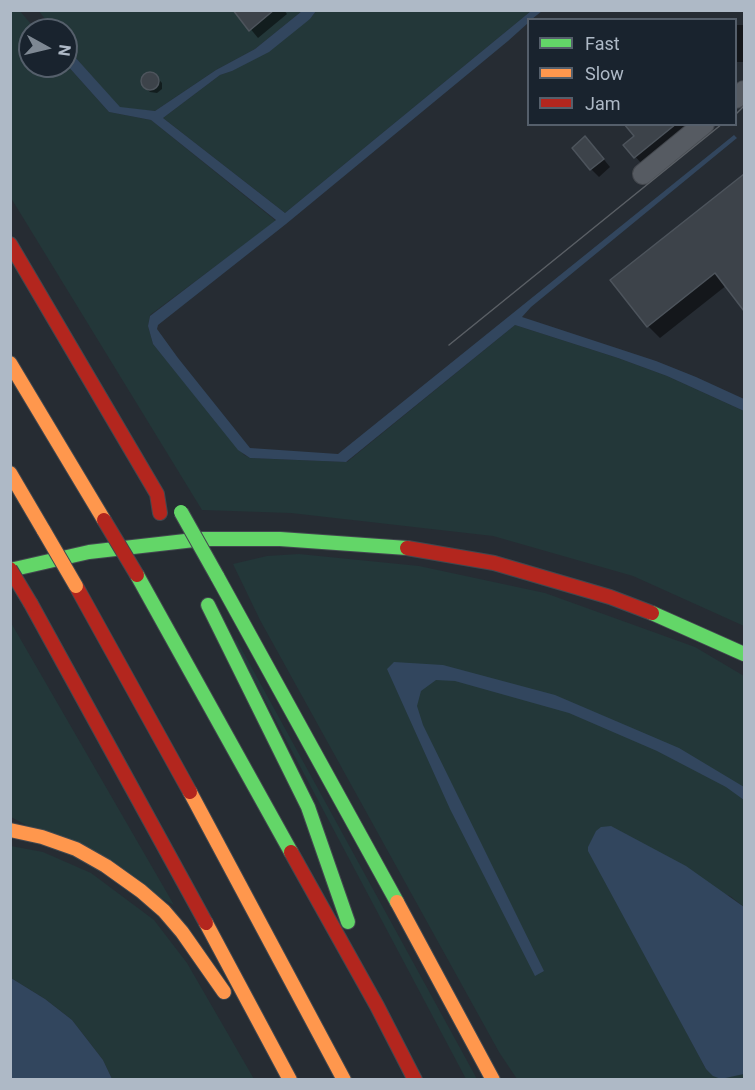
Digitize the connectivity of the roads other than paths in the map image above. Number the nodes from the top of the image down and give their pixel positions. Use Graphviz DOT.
graph roads {
  1 [pos="702,126"];
  2 [pos="643,174"];
  3 [pos="10,244"];
  4 [pos="10,363"];
  5 [pos="10,473"];
  6 [pos="157,494"];
  7 [pos="184,559"];
  8 [pos="10,569"];
  9 [pos="204,597"];
  10 [pos="744,654"];
  11 [pos="10,830"];
  12 [pos="377,1006"];
  13 [pos="288,1080"];
  14 [pos="344,1080"];
  15 [pos="415,1080"];
  16 [pos="493,1080"];
  1 -- 2 [label="street"];
  3 -- 6 [label="highway"];
  4 -- 12 [label="highway, bridge"];
  5 -- 14 [label="highway, bridge"];
  6 -- 7 [label="highway"];
  6 -- 16 [label="highway, bridge"];
  8 -- 10 [label="highway"];
  8 -- 13 [label="highway, bridge"];
  9 -- 12 [label="highway"];
  11 -- 13 [label="highway"];
  12 -- 15 [label="highway"];
}
